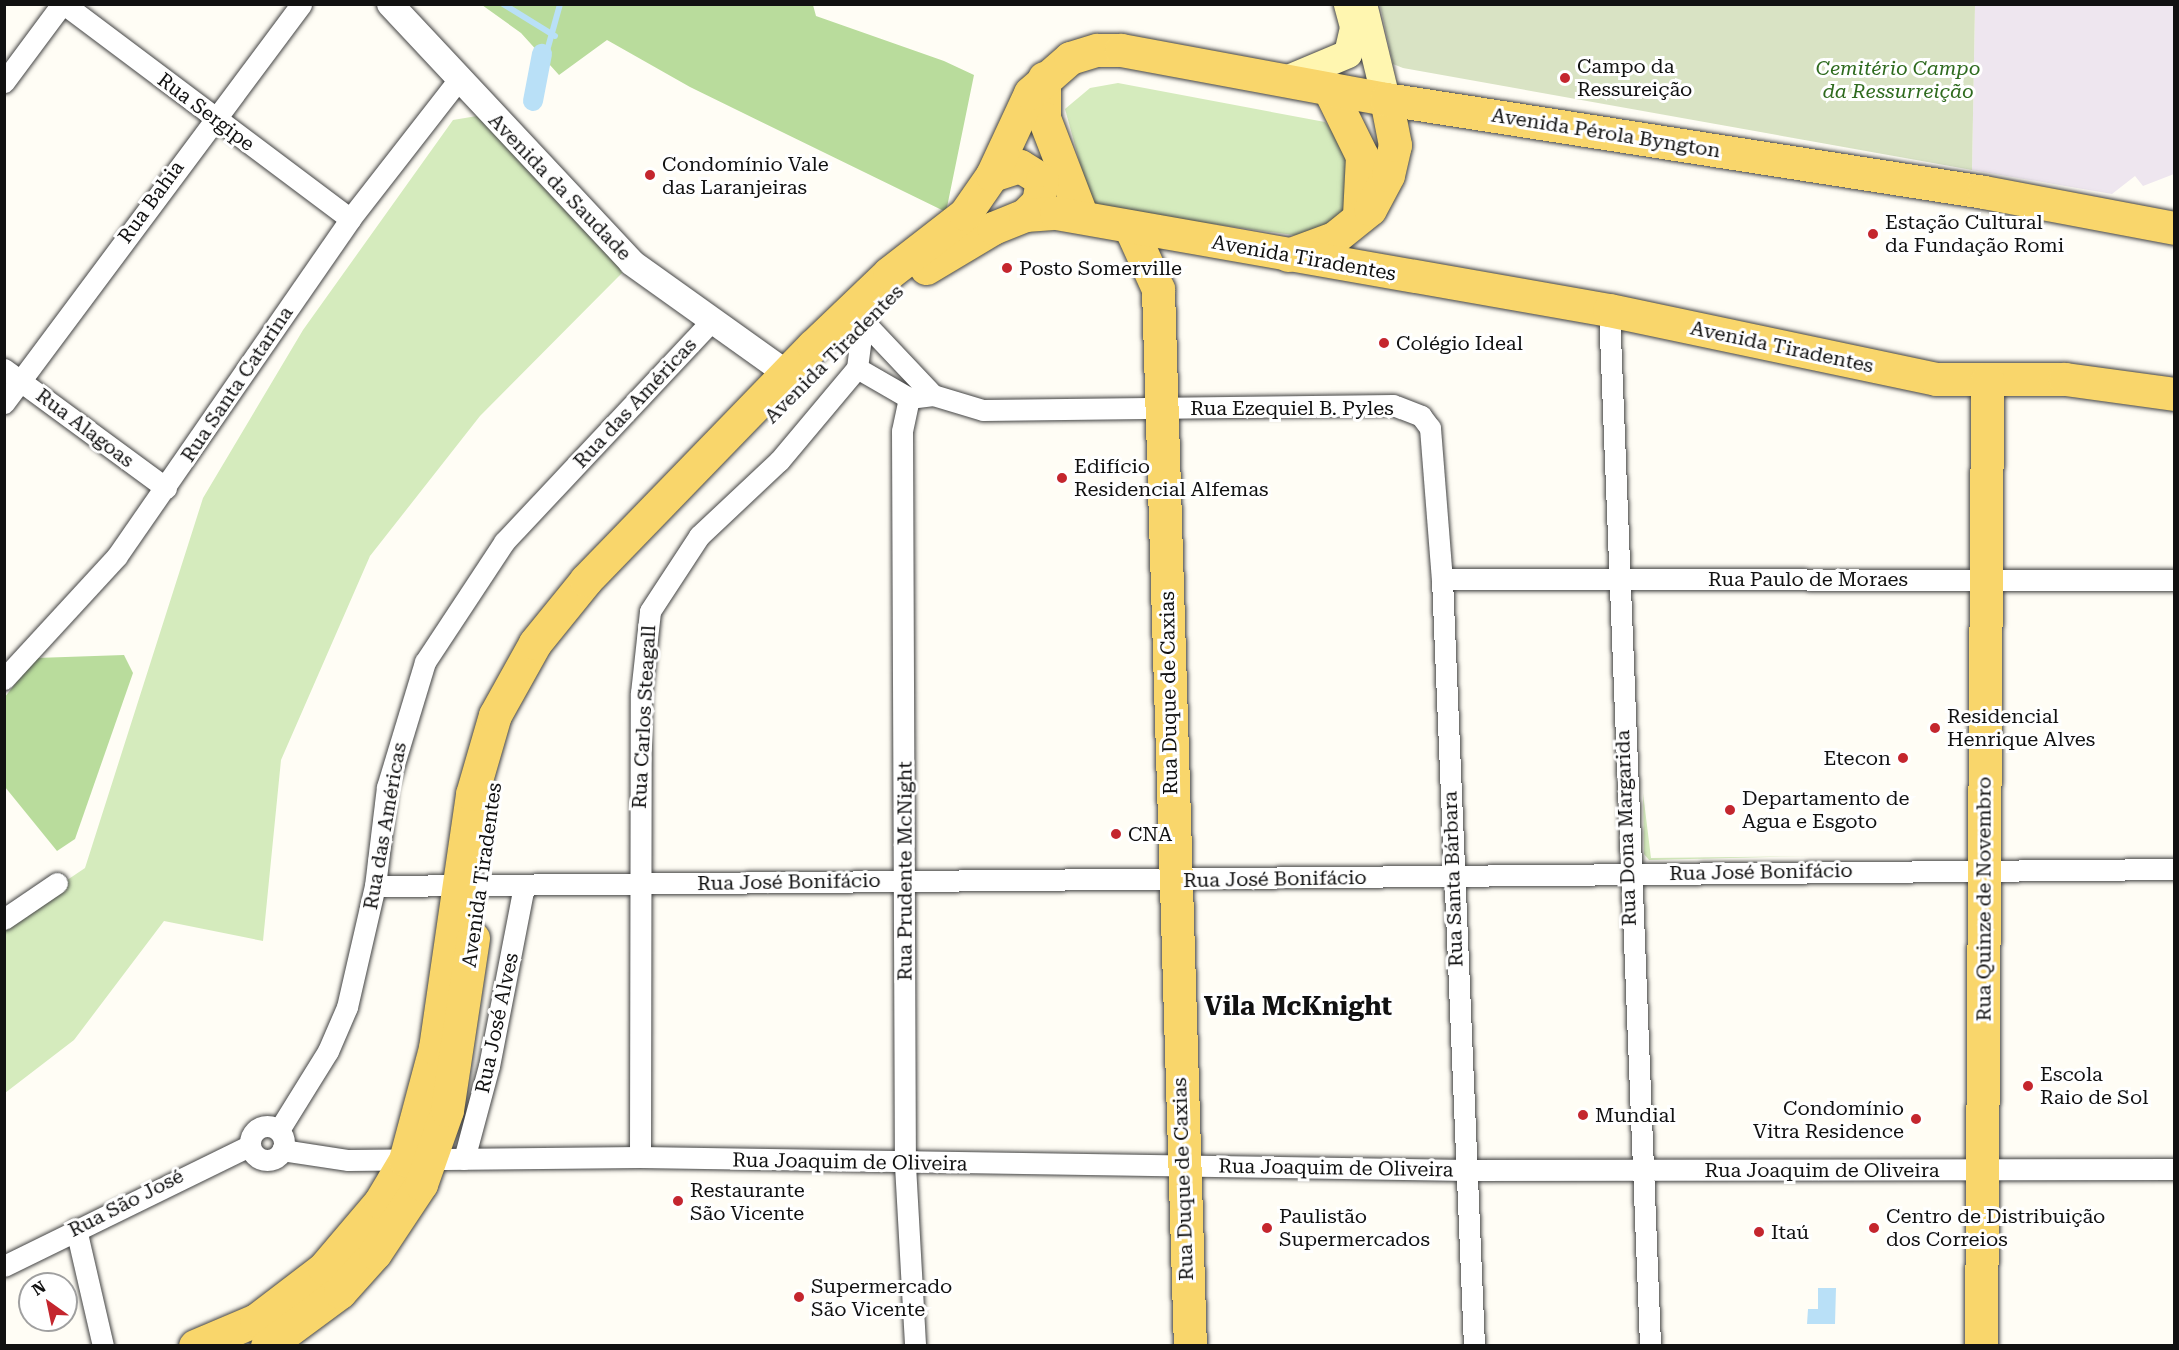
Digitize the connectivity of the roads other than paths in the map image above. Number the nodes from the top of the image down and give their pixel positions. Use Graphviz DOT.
graph roads {
  1 [pos="63,4"];
  2 [pos="301,4"];
  3 [pos="390,4"];
  4 [pos="1348,4"];
  5 [pos="1363,4"];
  6 [pos="1044,78"];
  7 [pos="1292,78"];
  8 [pos="459,79"];
  9 [pos="4,82"];
  10 [pos="1329,89"];
  11 [pos="1386,99"];
  12 [pos="213,118"];
  13 [pos="992,175"];
  14 [pos="1025,215"];
  15 [pos="1082,217"];
  16 [pos="350,219"];
  17 [pos="1359,220"];
  18 [pos="1130,227"];
  19 [pos="2175,228"];
  20 [pos="1286,256"];
  21 [pos="1609,310"];
  22 [pos="863,321"];
  23 [pos="710,323"];
  24 [pos="748,350"];
  25 [pos="805,363"];
  26 [pos="857,368"];
  27 [pos="13,374"];
  28 [pos="1987,380"];
  29 [pos="2175,394"];
  30 [pos="933,395"];
  31 [pos="909,398"];
  32 [pos="4,403"];
  33 [pos="1161,407"];
  34 [pos="1421,416"];
  35 [pos="166,488"];
  36 [pos="1442,579"];
  37 [pos="1616,579"];
  38 [pos="1988,579"];
  39 [pos="2175,580"];
  40 [pos="4,680"];
  41 [pos="1984,869"];
  42 [pos="2175,869"];
  43 [pos="1628,875"];
  44 [pos="1452,877"];
  45 [pos="905,880"];
  46 [pos="1173,880"];
  47 [pos="57,883"];
  48 [pos="639,884"];
  49 [pos="375,886"];
  50 [pos="468,886"];
  51 [pos="524,886"];
  52 [pos="4,919"];
  53 [pos="281,1140"];
  54 [pos="639,1156"];
  55 [pos="434,1159"];
  56 [pos="905,1165"];
  57 [pos="1182,1166"];
  58 [pos="2175,1169"];
  59 [pos="1466,1170"];
  60 [pos="1644,1170"];
  61 [pos="1982,1170"];
  62 [pos="76,1229"];
  63 [pos="4,1266"];
  64 [pos="266,1339"];
  65 [pos="103,1346"];
  66 [pos="195,1346"];
  67 [pos="915,1346"];
  68 [pos="1190,1346"];
  69 [pos="1474,1346"];
  70 [pos="1650,1346"];
  71 [pos="1981,1346"];
  1 -- 9 [label="street"];
  1 -- 12 [label="street, Rua Sergipe"];
  2 -- 12 [label="street, Rua Bahia"];
  3 -- 8 [label="street, Avenida da Saudade"];
  4 -- 7 [label="main road"];
  5 -- 11 [label="main road"];
  6 -- 7 [label="main road, Avenida Pérola Byngton"];
  6 -- 13 [label="main road, Avenida Tiradentes"];
  6 -- 15 [label="main road"];
  7 -- 10 [label="main road, Avenida Pérola Byngton"];
  8 -- 16 [label="street, Rua Santa Catarina"];
  8 -- 23 [label="street, Avenida da Saudade"];
  10 -- 11 [label="main road, Avenida Pérola Byngton"];
  10 -- 17 [label="main road"];
  11 -- 17 [label="main road"];
  11 -- 19 [label="main road, Avenida Pérola Byngton"];
  12 -- 16 [label="street, Rua Sergipe"];
  12 -- 27 [label="street, Rua Bahia"];
  13 -- 14 [label="main road"];
  13 -- 25 [label="main road, Avenida Tiradentes"];
  14 -- 15 [label="main road, Avenida Tiradentes"];
  14 -- 22 [label="main road, Avenida Tiradentes"];
  15 -- 18 [label="main road, Avenida Tiradentes"];
  16 -- 35 [label="street, Rua Santa Catarina"];
  17 -- 20 [label="main road"];
  18 -- 20 [label="main road, Avenida Tiradentes"];
  18 -- 33 [label="main road, Rua Duque de Caxias"];
  20 -- 21 [label="main road, Avenida Tiradentes"];
  21 -- 28 [label="main road, Avenida Tiradentes"];
  21 -- 37 [label="street, Rua Dona Margarida"];
  22 -- 25 [label="main road, Avenida Tiradentes"];
  22 -- 26 [label="street"];
  22 -- 30 [label="street"];
  23 -- 24 [label="street, Avenida da Saudade"];
  23 -- 49 [label="street, Rua das Américas"];
  24 -- 25 [label="street"];
  24 -- 25 [label="street, Avenida da Saudade"];
  25 -- 50 [label="main road, Avenida Tiradentes"];
  26 -- 31 [label="street"];
  26 -- 48 [label="street, Rua Carlos Steagall"];
  27 -- 32 [label="street, Rua Bahia"];
  27 -- 35 [label="street, Rua Alagoas"];
  28 -- 29 [label="main road, Avenida Tiradentes"];
  28 -- 38 [label="main road, Rua Quinze de Novembro"];
  30 -- 31 [label="street"];
  30 -- 33 [label="street, Rua Ezequiel B. Pyles"];
  31 -- 45 [label="street, Rua Prudente McNight"];
  33 -- 34 [label="street, Rua Ezequiel B. Pyles"];
  33 -- 46 [label="main road, Rua Duque de Caxias"];
  34 -- 36 [label="street, Rua Santa Bárbara"];
  35 -- 40 [label="street, Rua Santa Catarina"];
  36 -- 37 [label="street, Rua Paulo de Moraes"];
  36 -- 44 [label="street, Rua Santa Bárbara"];
  37 -- 38 [label="street, Rua Paulo de Moraes"];
  37 -- 43 [label="street, Rua Dona Margarida"];
  38 -- 39 [label="street, Rua Paulo de Moraes"];
  38 -- 41 [label="main road, Rua Quinze de Novembro"];
  41 -- 42 [label="street, Rua José Bonifácio"];
  41 -- 43 [label="street, Rua José Bonifácio"];
  41 -- 61 [label="main road, Rua Quinze de Novembro"];
  43 -- 44 [label="street, Rua José Bonifácio"];
  43 -- 60 [label="street, Rua Dona Margarida"];
  44 -- 46 [label="street, Rua José Bonifácio"];
  44 -- 59 [label="street, Rua Santa Bárbara"];
  45 -- 46 [label="street, Rua José Bonifácio"];
  45 -- 48 [label="street, Rua José Bonifácio"];
  45 -- 56 [label="street, Rua Prudente McNight"];
  46 -- 57 [label="main road, Rua Duque de Caxias"];
  47 -- 52 [label="street"];
  48 -- 51 [label="street, Rua José Bonifácio"];
  48 -- 54 [label="street, Rua Carlos Steagall"];
  49 -- 50 [label="street, Rua José Bonifácio"];
  49 -- 53 [label="street, Rua das Américas"];
  50 -- 51 [label="street, Rua José Bonifácio"];
  50 -- 55 [label="main road, Avenida Tiradentes"];
  51 -- 55 [label="street, Rua José Alves"];
  53 -- 55 [label="street, Rua Joaquim de Oliveira"];
  53 -- 62 [label="street, Rua São José"];
  54 -- 55 [label="street, Rua Joaquim de Oliveira"];
  54 -- 56 [label="street, Rua Joaquim de Oliveira"];
  55 -- 64 [label="main road, Avenida Tiradentes"];
  56 -- 57 [label="street, Rua Joaquim de Oliveira"];
  56 -- 67 [label="street, Rua Prudente McNight"];
  57 -- 59 [label="street, Rua Joaquim de Oliveira"];
  57 -- 68 [label="main road, Rua Duque de Caxias"];
  58 -- 61 [label="street, Rua Joaquim de Oliveira"];
  59 -- 60 [label="street, Rua Joaquim de Oliveira"];
  59 -- 69 [label="street, Rua Santa Bárbara"];
  60 -- 61 [label="street, Rua Joaquim de Oliveira"];
  60 -- 70 [label="street, Rua Dona Margarida"];
  61 -- 71 [label="main road, Rua Quinze de Novembro"];
  62 -- 63 [label="street, Rua São José"];
  62 -- 65 [label="street"];
  64 -- 66 [label="main road, Avenida Tiradentes"];
}
